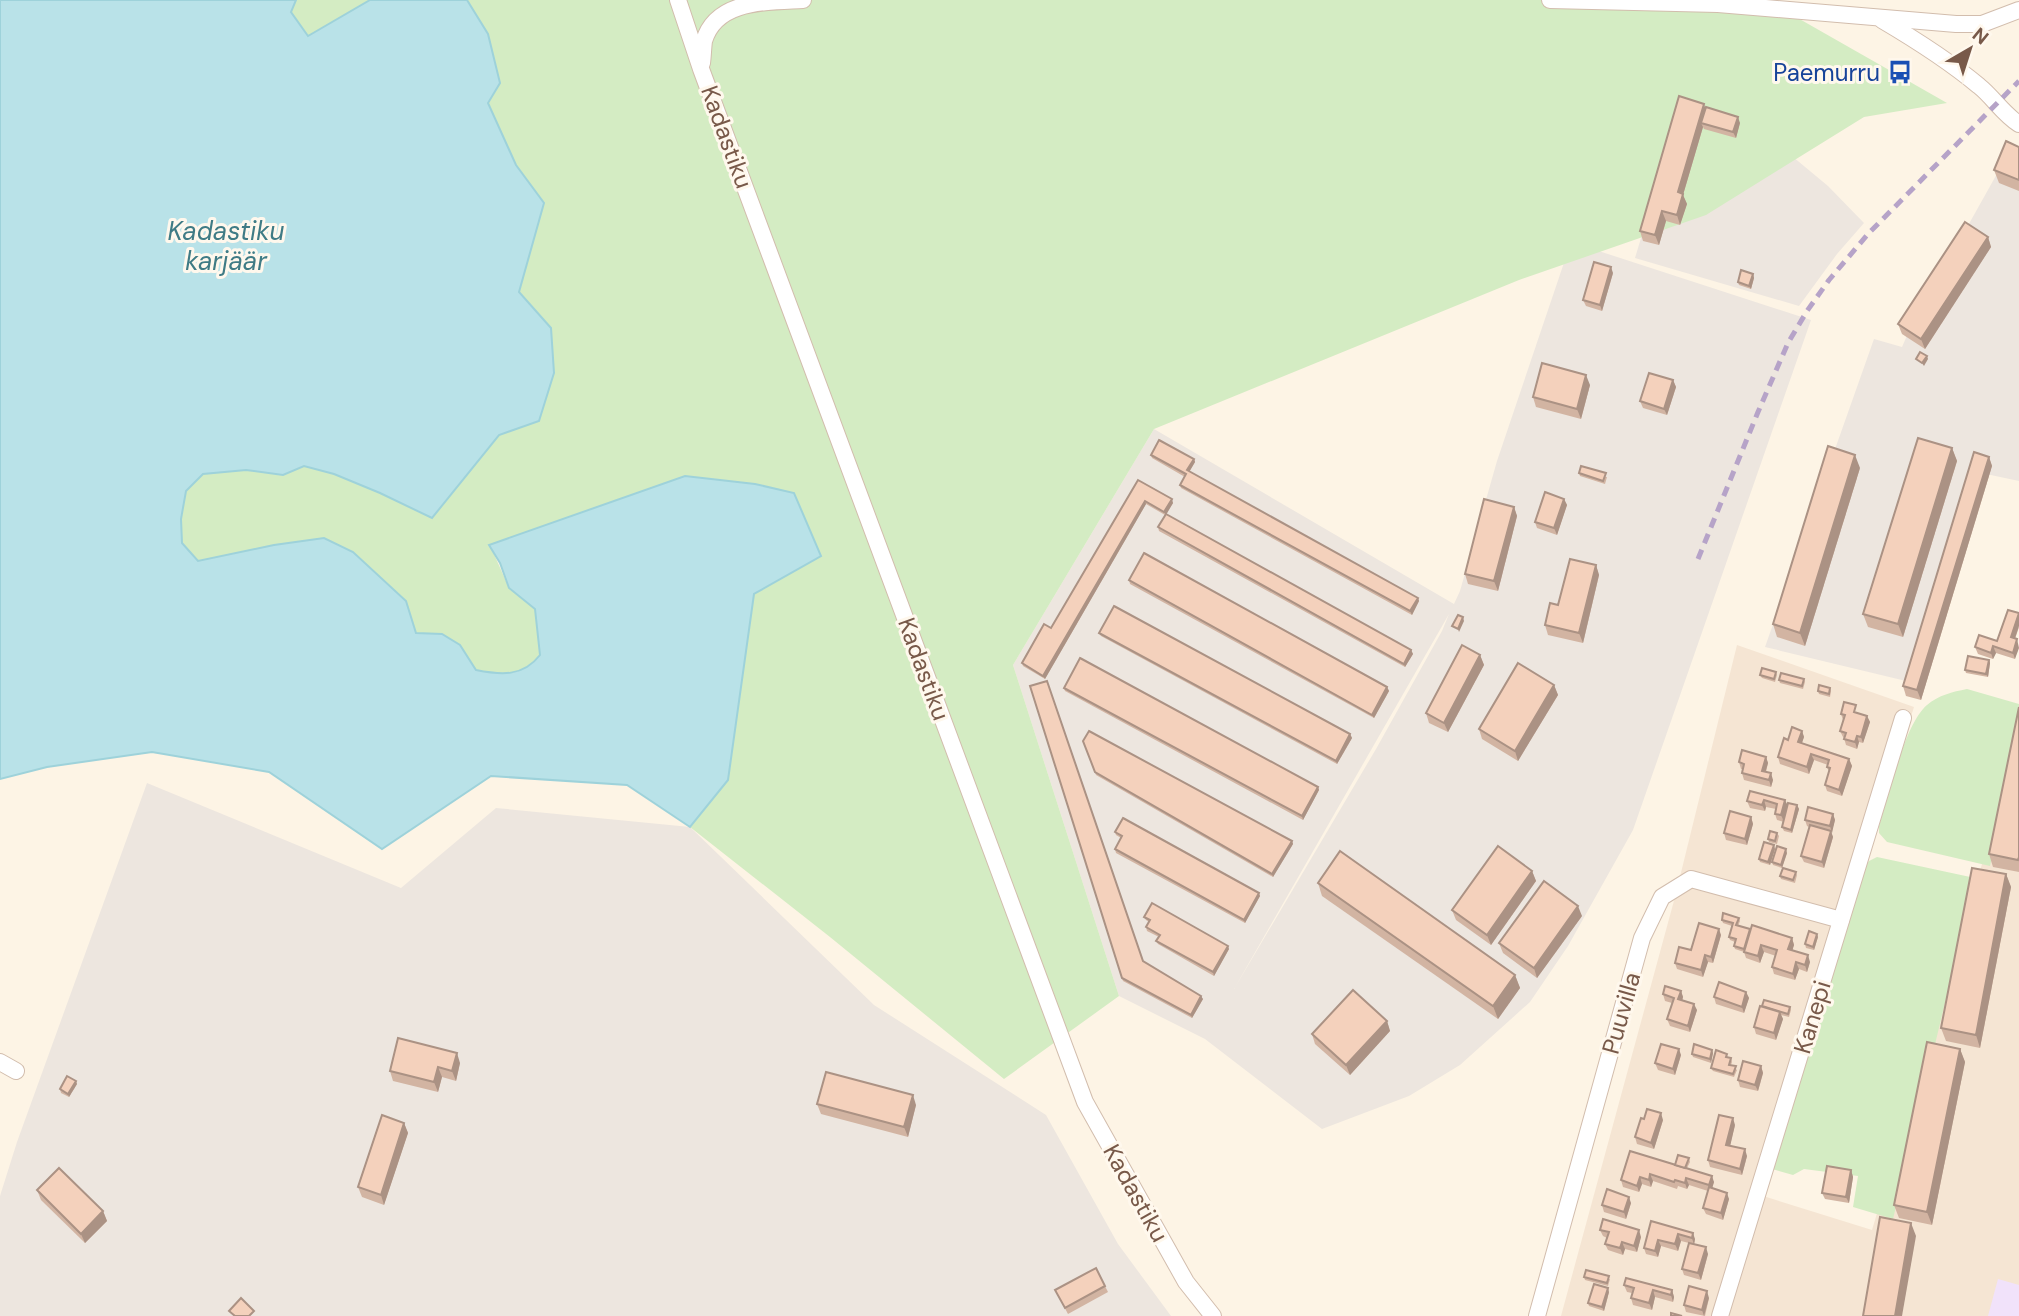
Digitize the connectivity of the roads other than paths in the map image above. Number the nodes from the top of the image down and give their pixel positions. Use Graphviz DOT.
graph roads {
  1 [pos="678,0"];
  2 [pos="803,0"];
  3 [pos="1550,0"];
  4 [pos="1718,2"];
  5 [pos="2019,10"];
  6 [pos="1875,16"];
  7 [pos="701,69"];
  8 [pos="2019,124"];
  9 [pos="1903,718"];
  10 [pos="1841,920"];
  11 [pos="0,1062"];
  12 [pos="16,1071"];
  13 [pos="1213,1316"];
  14 [pos="1537,1316"];
  15 [pos="1720,1316"];
  1 -- 7 [label="street, Kadastiku"];
  2 -- 7 [label="street"];
  3 -- 4 [label="street"];
  4 -- 6 [label="street"];
  5 -- 6 [label="street"];
  6 -- 8 [label="street"];
  7 -- 13 [label="street, Kadastiku"];
  9 -- 10 [label="street, Kanepi"];
  10 -- 14 [label="street, Puuvilla"];
  10 -- 15 [label="street, Kanepi"];
  11 -- 12 [label="street"];
}
